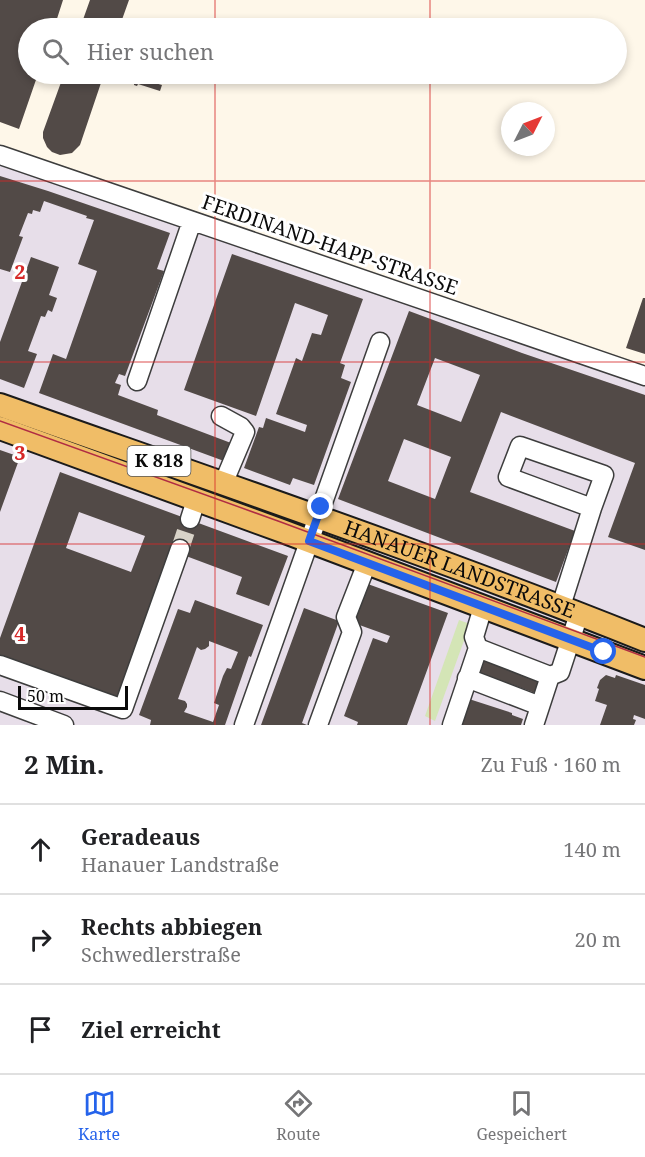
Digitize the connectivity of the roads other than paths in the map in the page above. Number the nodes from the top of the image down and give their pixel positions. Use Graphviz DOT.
graph roads {
  1 [pos="0,155"];
  2 [pos="192,221"];
  3 [pos="380,342"];
  4 [pos="645,376"];
  5 [pos="137,381"];
  6 [pos="0,405"];
  7 [pos="221,416"];
  8 [pos="0,428"];
  9 [pos="223,484"];
  10 [pos="592,508"];
  11 [pos="318,518"];
  12 [pos="309,541"];
  13 [pos="180,549"];
  14 [pos="367,563"];
  15 [pos="483,607"];
  16 [pos="570,610"];
  17 [pos="571,640"];
  18 [pos="645,640"];
  19 [pos="478,648"];
  20 [pos="0,665"];
  21 [pos="645,668"];
  22 [pos="550,675"];
  23 [pos="467,678"];
  24 [pos="0,701"];
  25 [pos="540,706"];
  26 [pos="64,725"];
  27 [pos="244,725"];
  28 [pos="318,725"];
  29 [pos="452,725"];
  30 [pos="534,725"];
  1 -- 2 [label="street, FERDINAND-HAPP-STRASSE"];
  2 -- 4 [label="street, FERDINAND-HAPP-STRASSE"];
  2 -- 5 [label="street"];
  3 -- 11 [label="street"];
  6 -- 9 [label="main road, HANAUER LANDSTRASSE / K 818"];
  7 -- 9 [label="street"];
  8 -- 12 [label="main road, HANAUER LANDSTRASSE / K 818"];
  9 -- 11 [label="main road, HANAUER LANDSTRASSE / K 818"];
  10 -- 10 [label="street"];
  10 -- 16 [label="street"];
  11 -- 12 [label="street"];
  11 -- 16 [label="main road, HANAUER LANDSTRASSE / K 818"];
  12 -- 14 [label="main road, HANAUER LANDSTRASSE / K 818"];
  12 -- 27 [label="street"];
  13 -- 20 [label="street"];
  14 -- 15 [label="main road, HANAUER LANDSTRASSE / K 818"];
  14 -- 28 [label="street"];
  15 -- 17 [label="main road, HANAUER LANDSTRASSE / K 818"];
  15 -- 19 [label="street"];
  16 -- 17 [label="street"];
  16 -- 18 [label="main road, HANAUER LANDSTRASSE / K 818"];
  17 -- 21 [label="main road, HANAUER LANDSTRASSE / K 818"];
  17 -- 22 [label="street"];
  19 -- 22 [label="street"];
  19 -- 23 [label="street"];
  22 -- 25 [label="street"];
  23 -- 25 [label="street"];
  23 -- 29 [label="street"];
  24 -- 26 [label="street"];
  25 -- 30 [label="street"];
}
